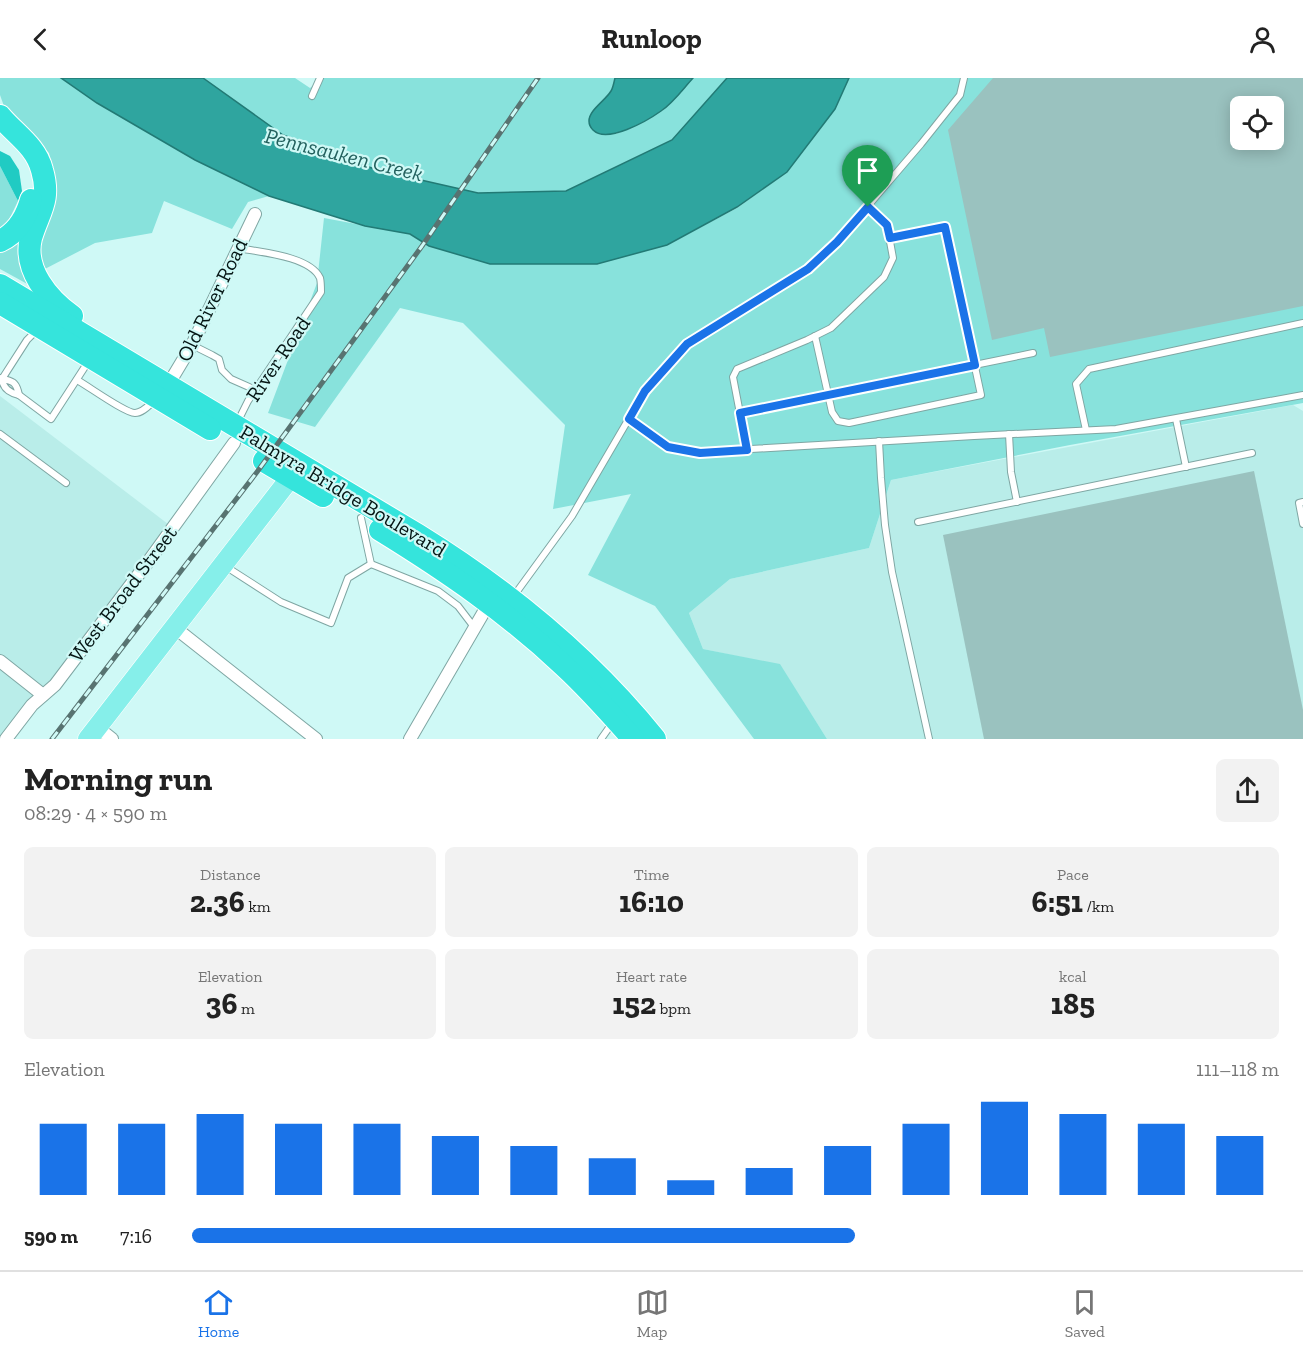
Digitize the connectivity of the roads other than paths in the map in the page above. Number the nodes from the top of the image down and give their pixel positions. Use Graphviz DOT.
graph roads {
  1 [pos="320,78"];
  2 [pos="964,78"];
  3 [pos="312,96"];
  4 [pos="0,116"];
  5 [pos="0,139"];
  6 [pos="868,207"];
  7 [pos="255,214"];
  8 [pos="890,238"];
  9 [pos="0,241"];
  10 [pos="238,248"];
  11 [pos="0,285"];
  12 [pos="6,312"];
  13 [pos="1303,323"];
  14 [pos="40,327"];
  15 [pos="815,336"];
  16 [pos="192,345"];
  17 [pos="1033,353"];
  18 [pos="92,358"];
  19 [pos="135,365"];
  20 [pos="975,365"];
  21 [pos="1,378"];
  22 [pos="77,380"];
  23 [pos="256,390"];
  24 [pos="163,391"];
  25 [pos="828,395"];
  26 [pos="1303,395"];
  27 [pos="740,413"];
  28 [pos="629,419"];
  29 [pos="1176,419"];
  30 [pos="1086,430"];
  31 [pos="0,434"];
  32 [pos="234,434"];
  33 [pos="1008,434"];
  34 [pos="879,441"];
  35 [pos="747,450"];
  36 [pos="1252,453"];
  37 [pos="1186,467"];
  38 [pos="291,477"];
  39 [pos="66,483"];
  40 [pos="1017,502"];
  41 [pos="1303,502"];
  42 [pos="361,518"];
  43 [pos="918,522"];
  44 [pos="1303,524"];
  45 [pos="371,564"];
  46 [pos="223,565"];
  47 [pos="453,589"];
  48 [pos="500,601"];
  49 [pos="174,627"];
  50 [pos="474,627"];
  51 [pos="0,662"];
  52 [pos="43,695"];
  53 [pos="615,718"];
  54 [pos="99,735"];
  55 [pos="6,739"];
  56 [pos="316,739"];
  57 [pos="410,739"];
  58 [pos="601,739"];
  59 [pos="633,739"];
  60 [pos="655,739"];
  61 [pos="929,739"];
  1 -- 3 [label="lane"];
  2 -- 6 [label="lane"];
  4 -- 19 [label="highway"];
  5 -- 9 [label="highway"];
  6 -- 8 [label="lane"];
  6 -- 28 [label="lane"];
  7 -- 10 [label="street, Old River Road"];
  8 -- 15 [label="lane"];
  8 -- 20 [label="lane"];
  10 -- 16 [label="street, Old River Road"];
  10 -- 23 [label="lane, River Road"];
  11 -- 19 [label="highway, Palmyra Bridge Boulevard"];
  12 -- 14 [label="highway, Palmyra Bridge Boulevard"];
  13 -- 30 [label="lane"];
  14 -- 18 [label="highway, Palmyra Bridge Boulevard"];
  14 -- 21 [label="lane"];
  15 -- 25 [label="lane"];
  15 -- 27 [label="lane"];
  16 -- 23 [label="lane"];
  16 -- 24 [label="street, Old River Road"];
  17 -- 20 [label="lane"];
  18 -- 22 [label="lane"];
  18 -- 24 [label="highway, Palmyra Bridge Boulevard"];
  19 -- 24 [label="highway, Palmyra Bridge Boulevard"];
  20 -- 25 [label="lane"];
  20 -- 25 [label="lane"];
  21 -- 22 [label="lane"];
  22 -- 24 [label="lane"];
  23 -- 32 [label="lane, River Road"];
  24 -- 32 [label="highway, Palmyra Bridge Boulevard"];
  25 -- 27 [label="lane"];
  26 -- 29 [label="lane"];
  27 -- 35 [label="lane"];
  28 -- 35 [label="lane"];
  28 -- 48 [label="lane"];
  29 -- 30 [label="lane"];
  29 -- 37 [label="lane"];
  30 -- 33 [label="lane"];
  31 -- 39 [label="lane"];
  32 -- 38 [label="highway, Palmyra Bridge Boulevard"];
  32 -- 48 [label="highway, Palmyra Bridge Boulevard"];
  32 -- 52 [label="street, West Broad Street"];
  33 -- 34 [label="lane"];
  33 -- 40 [label="lane"];
  34 -- 35 [label="lane"];
  34 -- 61 [label="lane"];
  36 -- 37 [label="lane"];
  37 -- 40 [label="lane"];
  38 -- 42 [label="highway, Palmyra Bridge Boulevard"];
  38 -- 46 [label="main road"];
  40 -- 43 [label="lane"];
  41 -- 44 [label="lane"];
  42 -- 45 [label="lane"];
  42 -- 47 [label="highway, Palmyra Bridge Boulevard"];
  45 -- 46 [label="lane"];
  45 -- 47 [label="lane"];
  46 -- 49 [label="main road"];
  47 -- 48 [label="highway, Palmyra Bridge Boulevard"];
  47 -- 50 [label="lane"];
  48 -- 50 [label="street"];
  48 -- 53 [label="highway, Palmyra Bridge Boulevard"];
  48 -- 60 [label="highway, Palmyra Bridge Boulevard"];
  49 -- 54 [label="main road"];
  49 -- 56 [label="street"];
  50 -- 57 [label="street"];
  51 -- 52 [label="street"];
  52 -- 55 [label="street, West Broad Street"];
  53 -- 58 [label="lane"];
  53 -- 59 [label="highway, Palmyra Bridge Boulevard"];
}
